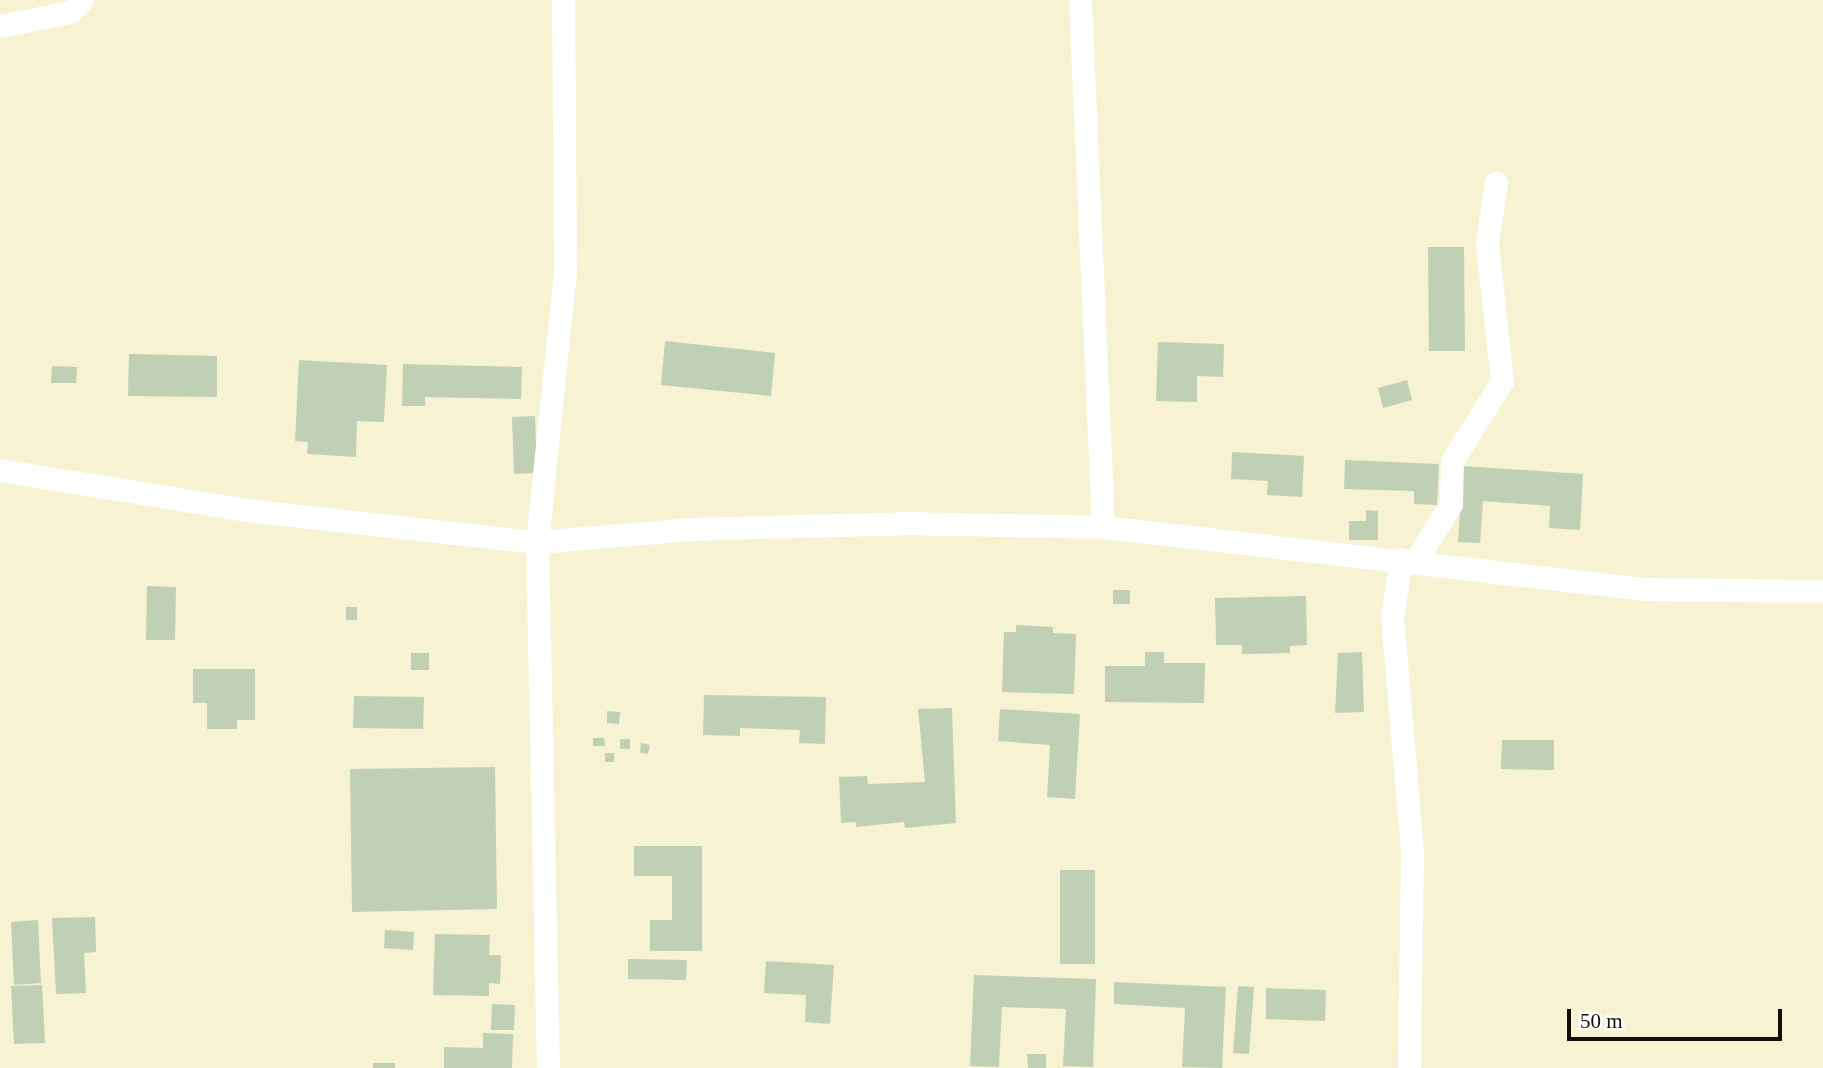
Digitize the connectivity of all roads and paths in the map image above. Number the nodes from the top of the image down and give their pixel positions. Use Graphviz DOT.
graph roads {
  1 [pos="82,0"];
  2 [pos="563,0"];
  3 [pos="1080,0"];
  4 [pos="0,26"];
  5 [pos="1496,183"];
  6 [pos="0,470"];
  7 [pos="1103,527"];
  8 [pos="537,542"];
  9 [pos="1408,560"];
  10 [pos="1823,591"];
  11 [pos="548,1068"];
  12 [pos="1409,1068"];
  1 -- 4 [label="street"];
  2 -- 8 [label="street"];
  3 -- 7 [label="street"];
  5 -- 9 [label="street"];
  6 -- 8 [label="street"];
  7 -- 8 [label="street"];
  7 -- 9 [label="street"];
  8 -- 11 [label="street"];
  9 -- 10 [label="street"];
  9 -- 12 [label="street"];
}
